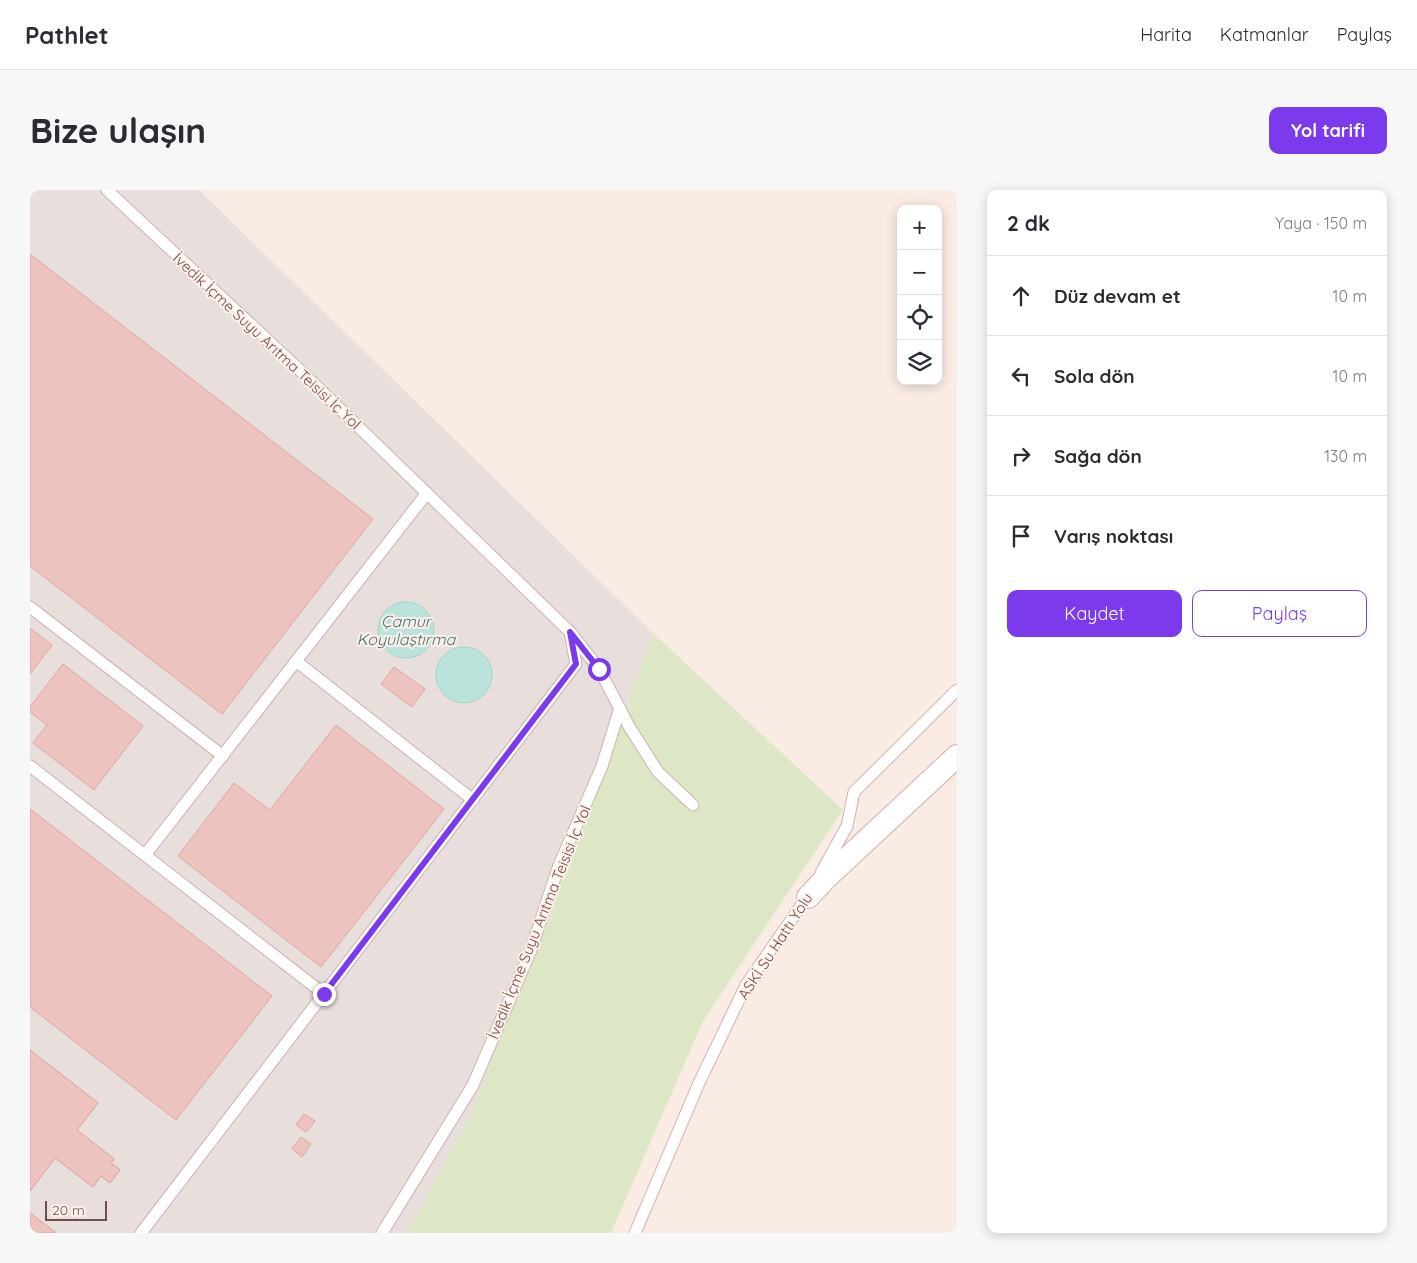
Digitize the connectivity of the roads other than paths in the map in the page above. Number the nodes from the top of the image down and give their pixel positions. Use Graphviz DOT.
graph roads {
  1 [pos="107,190"];
  2 [pos="427,493"];
  3 [pos="30,607"];
  4 [pos="570,632"];
  5 [pos="296,661"];
  6 [pos="957,690"];
  7 [pos="620,708"];
  8 [pos="223,756"];
  9 [pos="957,756"];
  10 [pos="30,766"];
  11 [pos="473,800"];
  12 [pos="693,804"];
  13 [pos="145,856"];
  14 [pos="808,897"];
  15 [pos="324,994"];
  16 [pos="141,1233"];
  17 [pos="382,1233"];
  18 [pos="635,1233"];
  1 -- 2 [label="lane, İvedik İçme Suyu Arıtma Teisisi İç Yol"];
  2 -- 4 [label="lane, İvedik İçme Suyu Arıtma Teisisi İç Yol"];
  2 -- 5 [label="lane"];
  3 -- 8 [label="lane"];
  4 -- 7 [label="lane, İvedik İçme Suyu Arıtma Teisisi İç Yol"];
  4 -- 11 [label="lane"];
  5 -- 8 [label="lane"];
  5 -- 11 [label="lane"];
  6 -- 14 [label="lane, ASKİ Su Hattı Yolu"];
  7 -- 12 [label="lane, İvedik İçme Suyu Arıtma Teisisi İç Yol"];
  7 -- 17 [label="lane, İvedik İçme Suyu Arıtma Teisisi İç Yol"];
  8 -- 13 [label="lane"];
  9 -- 14 [label="street"];
  10 -- 13 [label="lane"];
  11 -- 15 [label="lane"];
  13 -- 15 [label="lane"];
  14 -- 18 [label="lane, ASKİ Su Hattı Yolu"];
  15 -- 16 [label="lane"];
}
